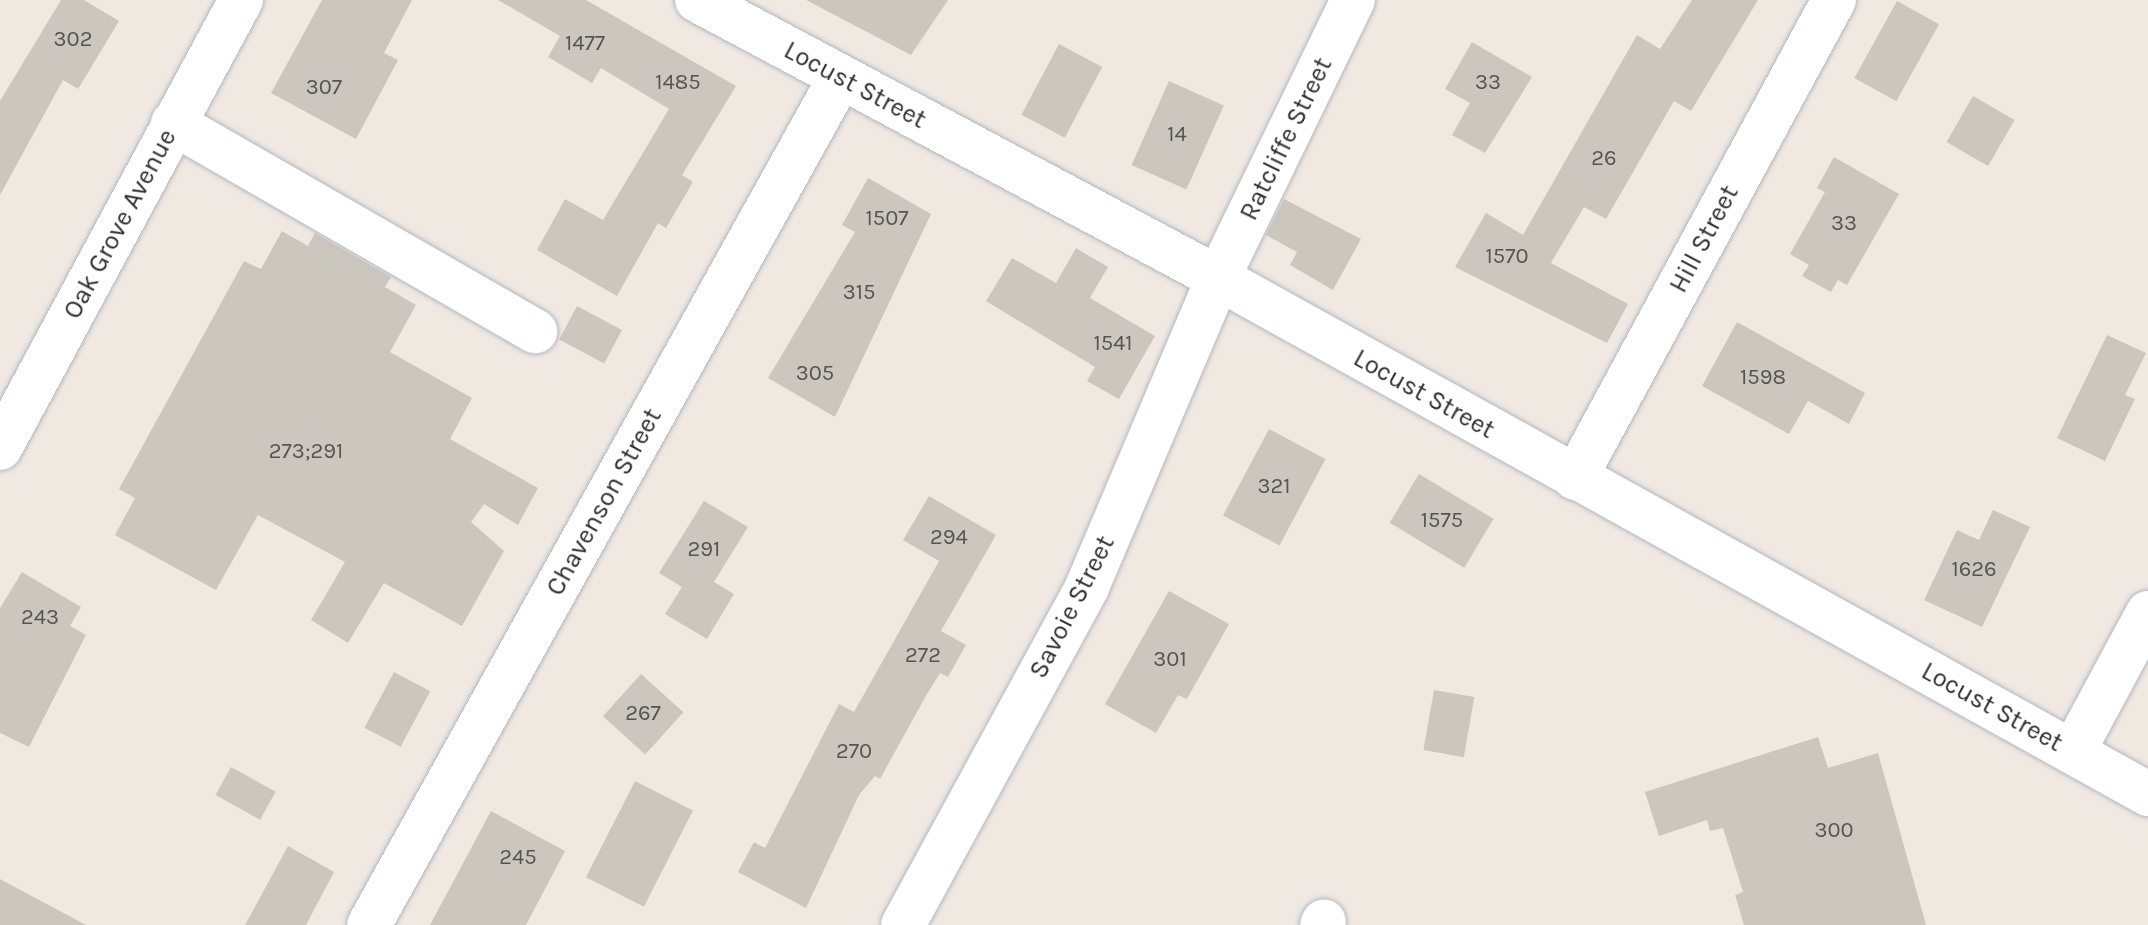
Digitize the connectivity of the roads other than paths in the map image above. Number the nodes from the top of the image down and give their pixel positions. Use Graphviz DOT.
graph roads {
  1 [pos="241,0"];
  2 [pos="697,0"];
  3 [pos="1353,0"];
  4 [pos="1834,0"];
  5 [pos="741,11"];
  6 [pos="840,78"];
  7 [pos="173,123"];
  8 [pos="1218,278"];
  9 [pos="535,331"];
  10 [pos="0,448"];
  11 [pos="1575,478"];
  12 [pos="2148,613"];
  13 [pos="2073,752"];
  14 [pos="2148,794"];
  15 [pos="369,925"];
  16 [pos="903,925"];
  1 -- 7 [label="street, Oak Grove Avenue"];
  2 -- 5 [label="street, Locust Street"];
  3 -- 8 [label="street, Ratcliffe Street"];
  4 -- 11 [label="street, Hill Street"];
  5 -- 6 [label="street, Locust Street"];
  6 -- 8 [label="street, Locust Street"];
  6 -- 15 [label="street, Chavenson Street"];
  7 -- 9 [label="street"];
  7 -- 10 [label="street, Oak Grove Avenue"];
  8 -- 11 [label="street, Locust Street"];
  8 -- 16 [label="street, Savoie Street"];
  11 -- 13 [label="street, Locust Street"];
  12 -- 13 [label="street"];
  13 -- 14 [label="street, Locust Street"];
}
